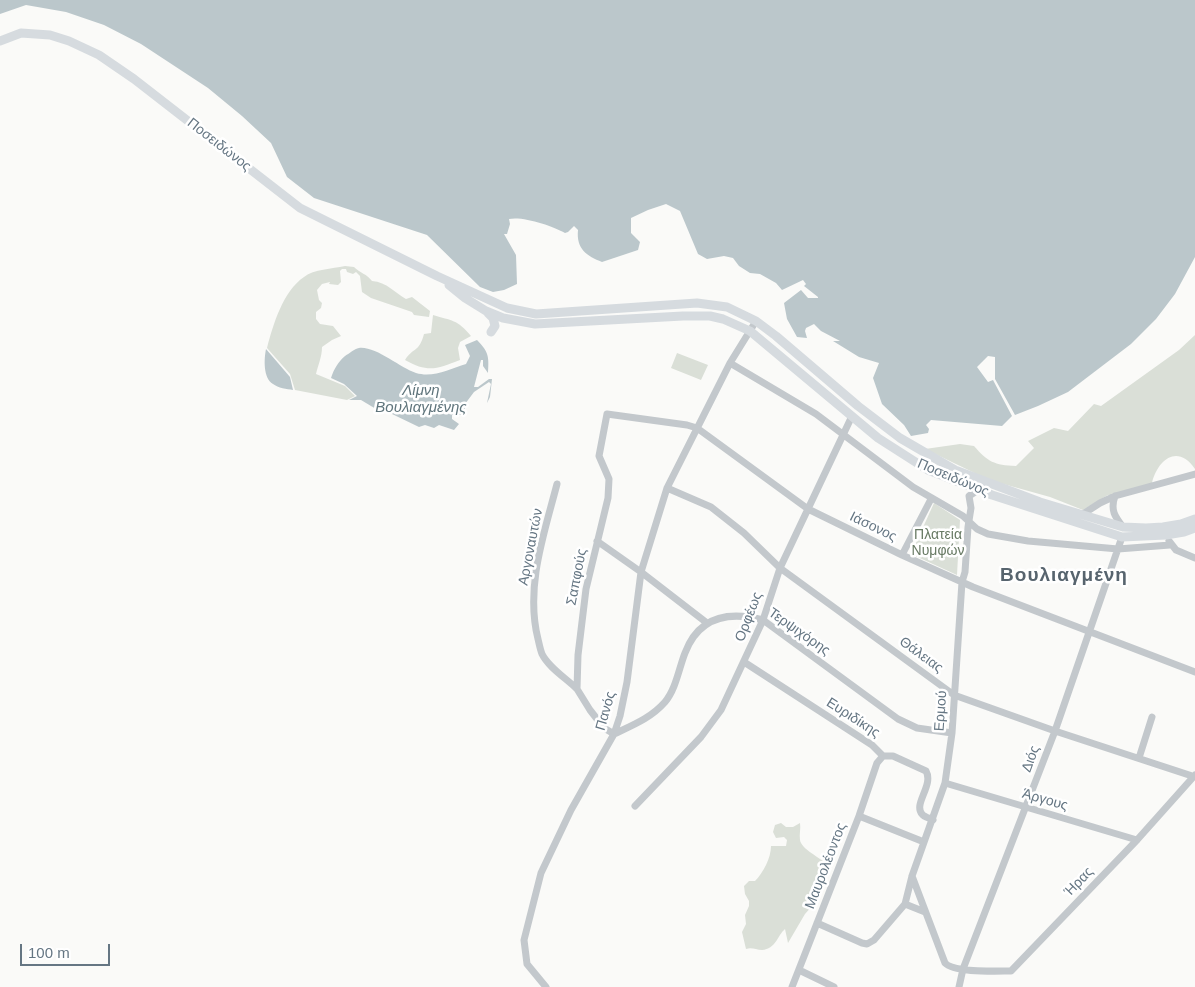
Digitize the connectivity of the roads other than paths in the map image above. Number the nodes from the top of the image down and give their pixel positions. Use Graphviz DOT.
graph roads {
  1 [pos="0,41"];
  2 [pos="437,276"];
  3 [pos="486,311"];
  4 [pos="519,311"];
  5 [pos="514,320"];
  6 [pos="756,322"];
  7 [pos="750,331"];
  8 [pos="491,332"];
  9 [pos="730,363"];
  10 [pos="852,416"];
  11 [pos="697,428"];
  12 [pos="844,434"];
  13 [pos="1195,474"];
  14 [pos="557,484"];
  15 [pos="980,486"];
  16 [pos="667,488"];
  17 [pos="1115,496"];
  18 [pos="931,498"];
  19 [pos="808,508"];
  20 [pos="1083,514"];
  21 [pos="1195,519"];
  22 [pos="968,523"];
  23 [pos="1123,527"];
  24 [pos="1195,528"];
  25 [pos="1166,535"];
  26 [pos="1122,537"];
  27 [pos="597,541"];
  28 [pos="1170,545"];
  29 [pos="1118,549"];
  30 [pos="902,555"];
  31 [pos="1195,558"];
  32 [pos="780,568"];
  33 [pos="641,572"];
  34 [pos="962,580"];
  35 [pos="763,620"];
  36 [pos="706,623"];
  37 [pos="1088,632"];
  38 [pos="744,662"];
  39 [pos="1195,672"];
  40 [pos="578,689"];
  41 [pos="954,695"];
  42 [pos="1152,717"];
  43 [pos="1054,731"];
  44 [pos="952,733"];
  45 [pos="614,734"];
  46 [pos="883,756"];
  47 [pos="1140,758"];
  48 [pos="1195,776"];
  49 [pos="945,783"];
  50 [pos="635,806"];
  51 [pos="1026,808"];
  52 [pos="858,816"];
  53 [pos="933,820"];
  54 [pos="1137,840"];
  55 [pos="924,842"];
  56 [pos="912,876"];
  57 [pos="905,904"];
  58 [pos="925,912"];
  59 [pos="817,923"];
  60 [pos="963,969"];
  61 [pos="799,970"];
  62 [pos="546,987"];
  63 [pos="792,987"];
  64 [pos="834,987"];
  65 [pos="958,987"];
  1 -- 2 [label="main road, Ποσειδώνος"];
  2 -- 3 [label="main road, Ποσειδώνος"];
  2 -- 4 [label="main road, Ποσειδώνος"];
  3 -- 5 [label="main road, Ποσειδώνος"];
  3 -- 8 [label="main road"];
  4 -- 5 [label="main road"];
  4 -- 6 [label="main road, Ποσειδώνος"];
  5 -- 7 [label="main road, Ποσειδώνος"];
  6 -- 7 [label="street"];
  6 -- 15 [label="main road, Ποσειδώνος"];
  7 -- 9 [label="street"];
  7 -- 10 [label="main road, Ποσειδώνος"];
  9 -- 11 [label="street"];
  9 -- 12 [label="street"];
  10 -- 12 [label="street, Ορφέως"];
  10 -- 15 [label="main road, Ποσειδώνος"];
  11 -- 16 [label="street, Πανός"];
  11 -- 19 [label="street, Ιάσονος"];
  11 -- 27 [label="street, Σαπφούς"];
  12 -- 18 [label="street"];
  12 -- 19 [label="street, Ορφέως"];
  13 -- 17 [label="street"];
  14 -- 40 [label="street, Αργοναυτών"];
  15 -- 20 [label="main road, Ποσειδώνος"];
  15 -- 22 [label="street, Ερμού"];
  15 -- 26 [label="main road, Ποσειδώνος"];
  16 -- 32 [label="street, Θάλειας"];
  16 -- 33 [label="street, Πανός"];
  17 -- 20 [label="street"];
  17 -- 23 [label="street"];
  18 -- 22 [label="street"];
  18 -- 30 [label="street"];
  19 -- 30 [label="street, Ιάσονος"];
  19 -- 32 [label="street, Ορφέως"];
  20 -- 23 [label="main road, Ποσειδώνος"];
  21 -- 23 [label="main road, Ποσειδώνος"];
  22 -- 29 [label="street"];
  22 -- 34 [label="street, Ερμού"];
  24 -- 25 [label="main road, Ποσειδώνος"];
  25 -- 26 [label="main road, Ποσειδώνος"];
  25 -- 28 [label="street"];
  26 -- 29 [label="street, Διός"];
  27 -- 33 [label="street"];
  27 -- 40 [label="street, Σαπφούς"];
  28 -- 29 [label="street"];
  28 -- 31 [label="street"];
  29 -- 37 [label="street, Διός"];
  30 -- 34 [label="street, Ιάσονος"];
  32 -- 35 [label="street, Ορφέως"];
  32 -- 41 [label="street, Θάλειας"];
  33 -- 36 [label="street"];
  33 -- 45 [label="street, Πανός"];
  34 -- 37 [label="street, Ιάσονος"];
  34 -- 41 [label="street, Ερμού"];
  35 -- 36 [label="street, Τερψιχόρης"];
  35 -- 38 [label="street, Ορφέως"];
  35 -- 44 [label="street, Τερψιχόρης"];
  36 -- 45 [label="street"];
  37 -- 39 [label="street, Ιάσονος"];
  37 -- 43 [label="street, Διός"];
  38 -- 46 [label="street, Ευριδίκης"];
  38 -- 50 [label="street, Ορφέως"];
  40 -- 45 [label="street"];
  41 -- 43 [label="street, Θάλειας"];
  41 -- 44 [label="street, Ερμού"];
  42 -- 47 [label="street"];
  43 -- 47 [label="street, Θάλειας"];
  43 -- 51 [label="street, Διός"];
  44 -- 49 [label="street, Ερμού"];
  45 -- 62 [label="street, Πανός"];
  46 -- 52 [label="street, Μαυρολέοντος"];
  46 -- 53 [label="street, Ευριδίκης"];
  47 -- 48 [label="street, Θάλειας"];
  48 -- 54 [label="street, Ήρας"];
  49 -- 51 [label="street, Άργους"];
  49 -- 53 [label="street, Ερμού"];
  51 -- 54 [label="street, Άργους"];
  51 -- 60 [label="street, Διός"];
  52 -- 55 [label="street"];
  52 -- 59 [label="street, Μαυρολέοντος"];
  53 -- 55 [label="street, Ερμού"];
  54 -- 60 [label="street, Ήρας"];
  55 -- 56 [label="street, Ερμού"];
  56 -- 57 [label="street, Ερμού"];
  56 -- 58 [label="street"];
  57 -- 58 [label="street"];
  57 -- 59 [label="street"];
  58 -- 60 [label="street"];
  59 -- 61 [label="street, Μαυρολέοντος"];
  60 -- 65 [label="street, Διός"];
  61 -- 63 [label="street, Μαυρολέοντος"];
  61 -- 64 [label="street"];
}
